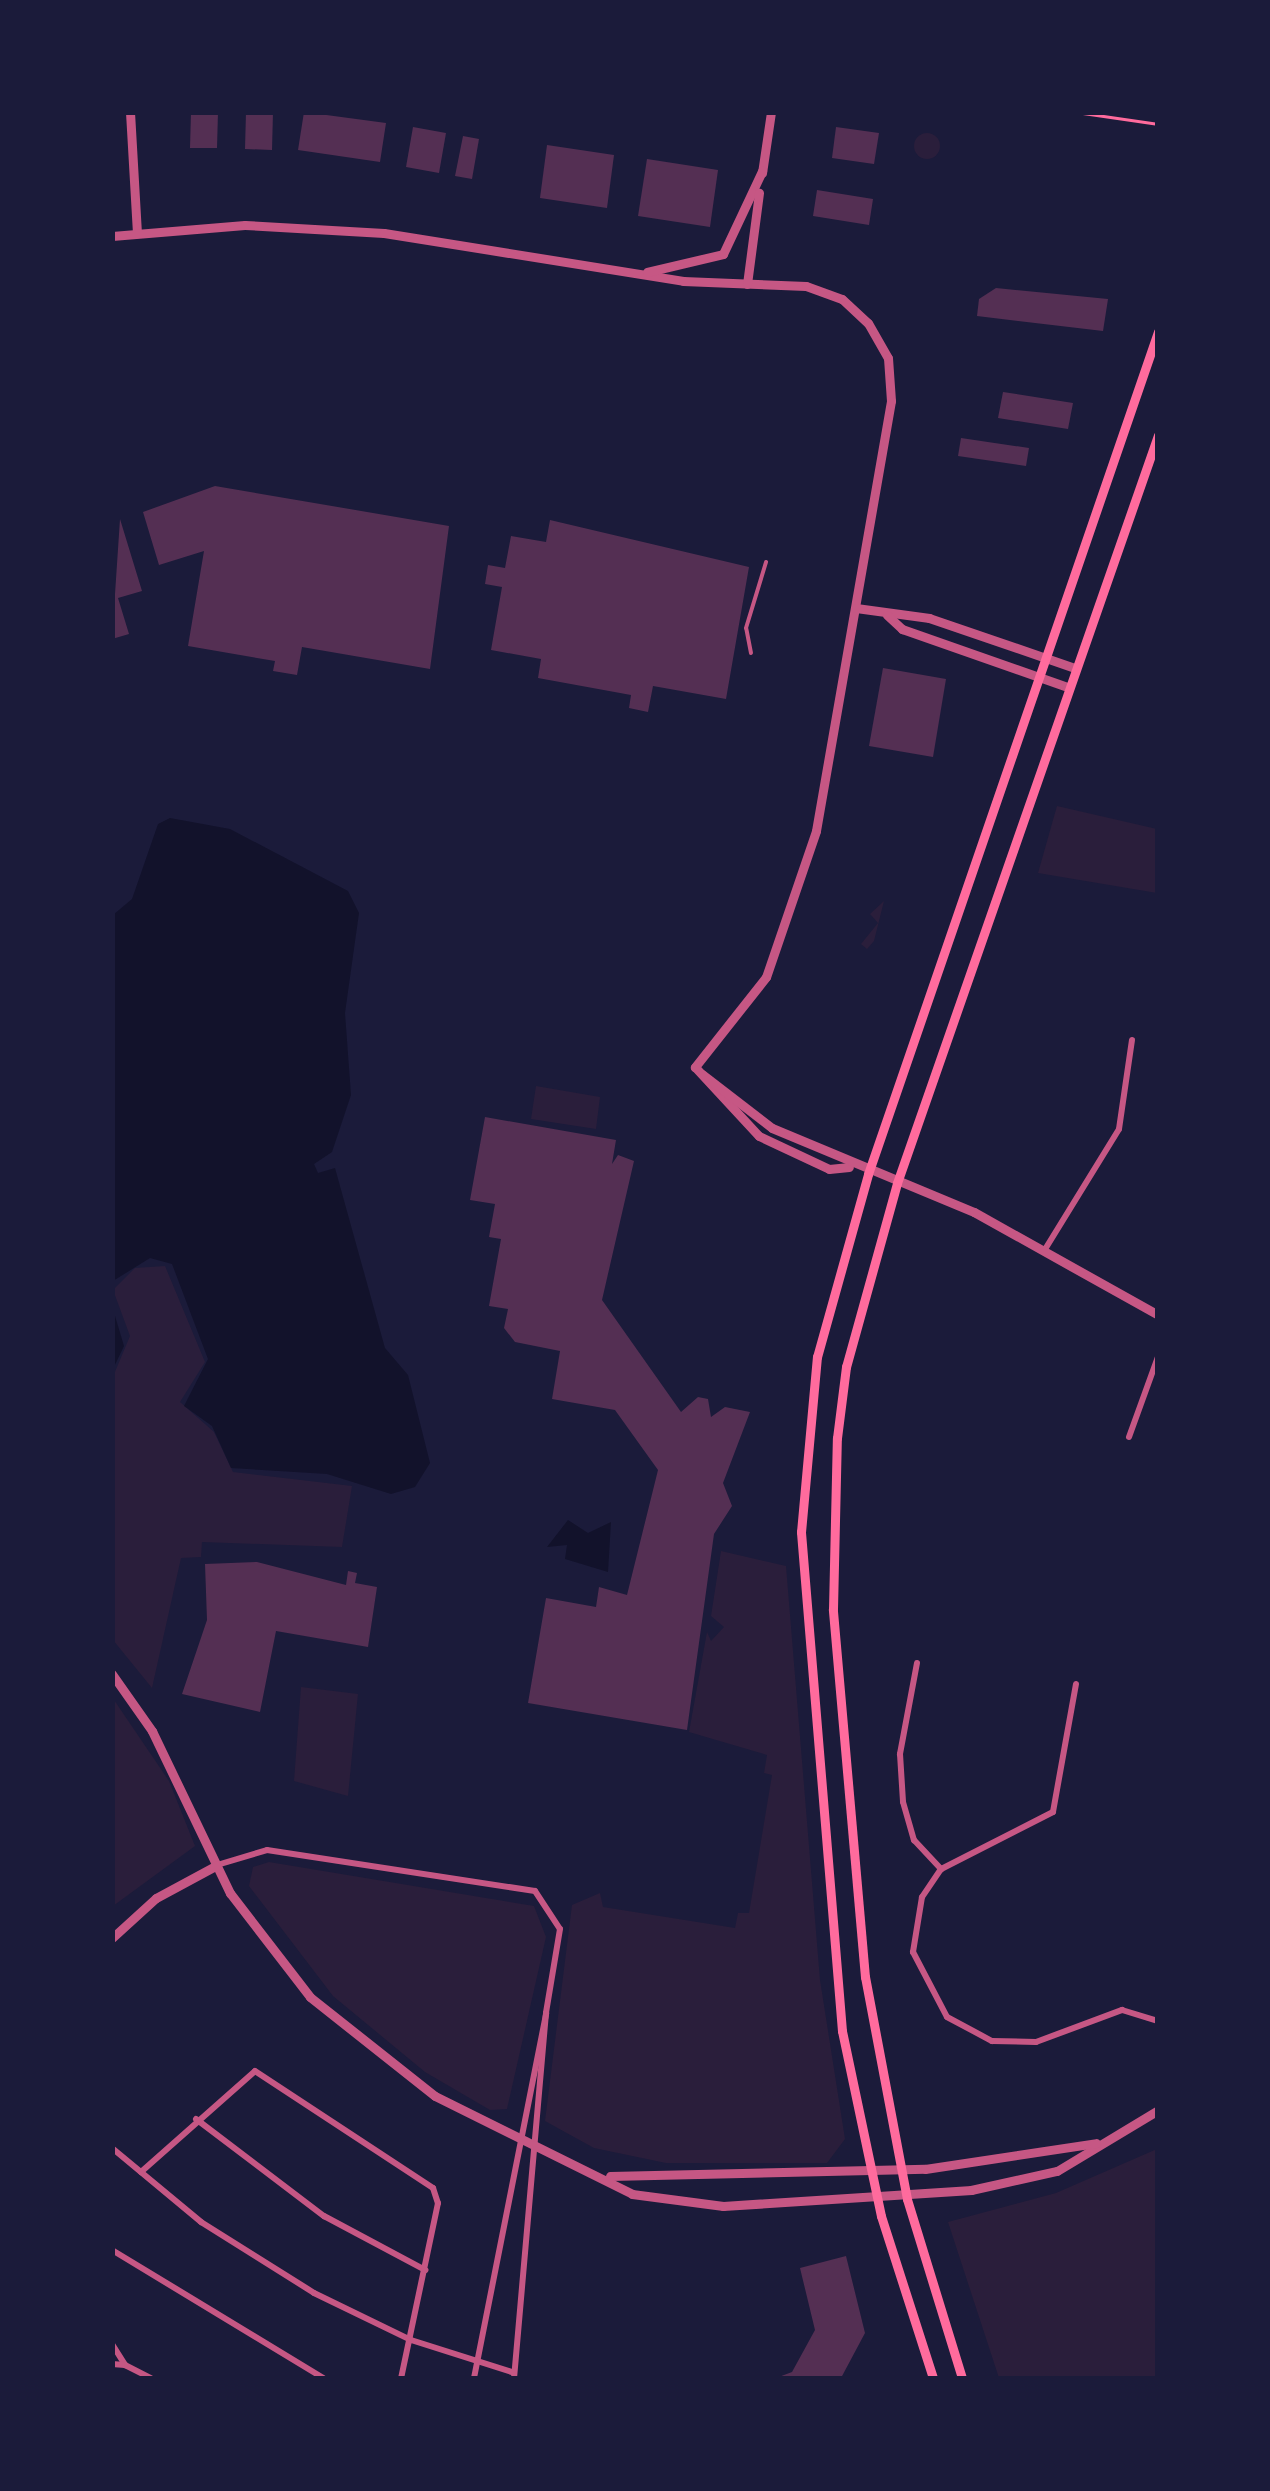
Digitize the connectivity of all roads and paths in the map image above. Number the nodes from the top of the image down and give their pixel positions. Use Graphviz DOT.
graph roads {
  1 [pos="130,112"];
  2 [pos="771,112"];
  3 [pos="1076,112"];
  4 [pos="1158,124"];
  5 [pos="762,171"];
  6 [pos="137,232"];
  7 [pos="112,236"];
  8 [pos="638,273"];
  9 [pos="747,284"];
  10 [pos="1158,332"];
  11 [pos="1158,435"];
  12 [pos="766,562"];
  13 [pos="856,608"];
  14 [pos="886,615"];
  15 [pos="751,653"];
  16 [pos="1045,658"];
  17 [pos="1075,668"];
  18 [pos="1038,676"];
  19 [pos="1068,687"];
  20 [pos="1132,1040"];
  21 [pos="868,1174"];
  22 [pos="897,1184"];
  23 [pos="1044,1251"];
  24 [pos="1158,1315"];
  25 [pos="1158,1357"];
  26 [pos="1129,1438"];
  27 [pos="917,1662"];
  28 [pos="112,1674"];
  29 [pos="1076,1684"];
  30 [pos="217,1865"];
  31 [pos="941,1869"];
  32 [pos="112,1938"];
  33 [pos="546,2013"];
  34 [pos="1158,2022"];
  35 [pos="1158,2110"];
  36 [pos="196,2120"];
  37 [pos="516,2142"];
  38 [pos="1096,2143"];
  39 [pos="112,2148"];
  40 [pos="535,2151"];
  41 [pos="900,2169"];
  42 [pos="870,2171"];
  43 [pos="141,2172"];
  44 [pos="610,2176"];
  45 [pos="907,2199"];
  46 [pos="877,2200"];
  47 [pos="112,2250"];
  48 [pos="424,2270"];
  49 [pos="411,2340"];
  50 [pos="112,2344"];
  51 [pos="112,2364"];
  52 [pos="478,2364"];
  53 [pos="126,2365"];
  54 [pos="513,2375"];
  55 [pos="151,2378"];
  56 [pos="323,2378"];
  57 [pos="401,2378"];
  58 [pos="474,2378"];
  59 [pos="933,2378"];
  60 [pos="962,2378"];
  1 -- 6 [label="street"];
  2 -- 5 [label="street"];
  3 -- 4 [label="path"];
  5 -- 8 [label="street"];
  5 -- 9 [label="street"];
  6 -- 7 [label="street"];
  6 -- 8 [label="street"];
  8 -- 9 [label="street"];
  9 -- 13 [label="street"];
  10 -- 16 [label="main road"];
  11 -- 17 [label="main road"];
  12 -- 15 [label="lane"];
  13 -- 14 [label="street"];
  13 -- 21 [label="street"];
  14 -- 16 [label="street"];
  14 -- 18 [label="street"];
  16 -- 17 [label="street"];
  16 -- 18 [label="main road"];
  17 -- 19 [label="main road"];
  18 -- 19 [label="street"];
  18 -- 21 [label="main road"];
  19 -- 22 [label="main road"];
  20 -- 23 [label="street"];
  21 -- 22 [label="street"];
  21 -- 42 [label="main road"];
  22 -- 23 [label="street"];
  22 -- 41 [label="main road"];
  23 -- 24 [label="street"];
  25 -- 26 [label="street"];
  27 -- 31 [label="street"];
  28 -- 30 [label="street"];
  29 -- 31 [label="street"];
  30 -- 32 [label="street"];
  30 -- 33 [label="street"];
  30 -- 37 [label="street"];
  31 -- 34 [label="street"];
  33 -- 37 [label="street"];
  33 -- 40 [label="street"];
  35 -- 38 [label="street"];
  36 -- 43 [label="street"];
  36 -- 48 [label="street"];
  36 -- 48 [label="street"];
  37 -- 40 [label="street"];
  37 -- 52 [label="street"];
  38 -- 41 [label="street"];
  38 -- 45 [label="street"];
  39 -- 43 [label="street"];
  40 -- 44 [label="street"];
  40 -- 54 [label="street"];
  41 -- 42 [label="street"];
  41 -- 45 [label="main road"];
  42 -- 44 [label="street"];
  42 -- 46 [label="main road"];
  43 -- 49 [label="street"];
  44 -- 46 [label="street"];
  45 -- 46 [label="street"];
  45 -- 60 [label="main road"];
  46 -- 59 [label="main road"];
  47 -- 56 [label="street"];
  48 -- 49 [label="street"];
  49 -- 52 [label="street"];
  49 -- 57 [label="street"];
  50 -- 53 [label="street"];
  51 -- 53 [label="street"];
  52 -- 54 [label="street"];
  52 -- 58 [label="street"];
  53 -- 55 [label="street"];
}
